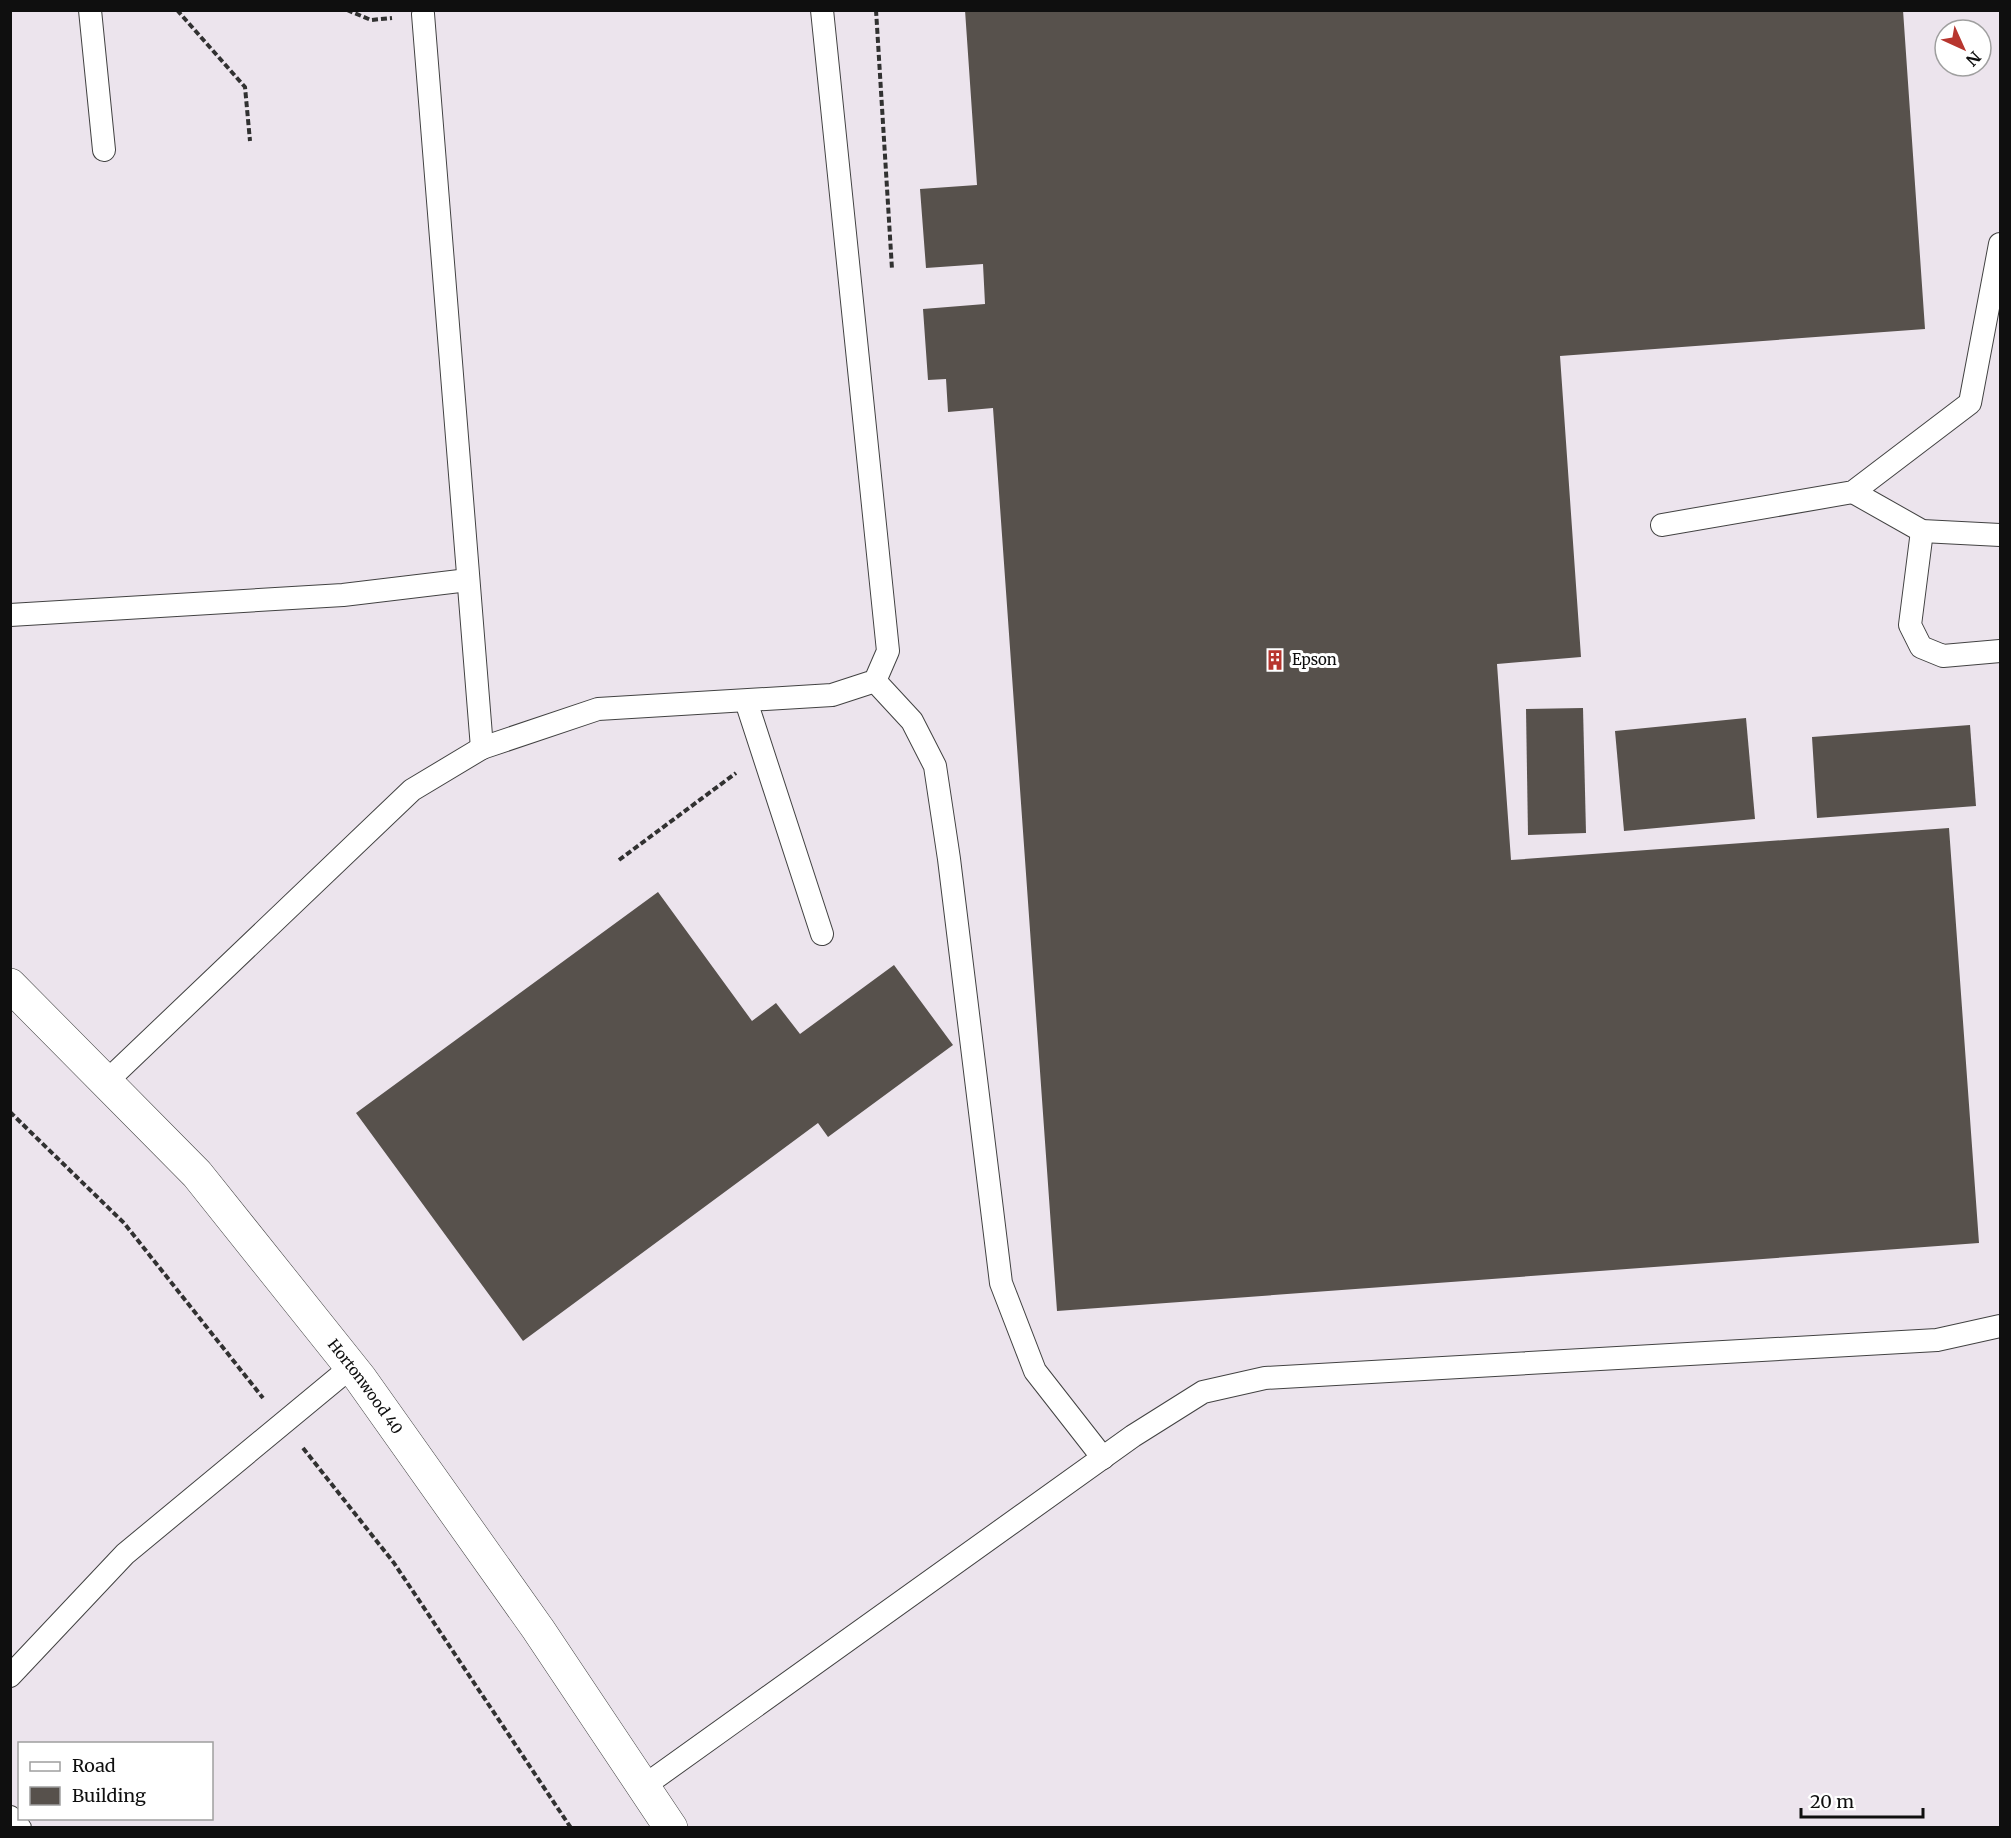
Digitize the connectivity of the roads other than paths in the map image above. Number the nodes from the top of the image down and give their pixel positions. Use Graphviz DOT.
graph roads {
  1 [pos="90,10"];
  2 [pos="822,10"];
  3 [pos="423,14"];
  4 [pos="104,150"];
  5 [pos="2001,244"];
  6 [pos="1853,492"];
  7 [pos="1662,525"];
  8 [pos="1922,531"];
  9 [pos="2001,535"];
  10 [pos="468,580"];
  11 [pos="10,615"];
  12 [pos="2001,651"];
  13 [pos="875,681"];
  14 [pos="746,701"];
  15 [pos="482,748"];
  16 [pos="822,934"];
  17 [pos="10,985"];
  18 [pos="107,1081"];
  19 [pos="2001,1326"];
  20 [pos="351,1366"];
  21 [pos="1103,1458"];
  22 [pos="10,1676"];
  23 [pos="644,1786"];
  24 [pos="10,1817"];
  25 [pos="20,1827"];
  26 [pos="671,1827"];
  1 -- 4 [label="lane"];
  2 -- 13 [label="lane"];
  3 -- 10 [label="lane"];
  5 -- 6 [label="lane"];
  6 -- 7 [label="lane"];
  6 -- 8 [label="lane"];
  8 -- 9 [label="lane"];
  8 -- 12 [label="lane"];
  10 -- 11 [label="lane"];
  10 -- 15 [label="lane"];
  13 -- 14 [label="lane"];
  13 -- 21 [label="lane"];
  14 -- 15 [label="lane"];
  14 -- 16 [label="lane"];
  15 -- 18 [label="lane"];
  17 -- 18 [label="street, Hortonwood 40"];
  18 -- 20 [label="street, Hortonwood 40"];
  19 -- 21 [label="lane"];
  20 -- 22 [label="lane"];
  20 -- 23 [label="street, Hortonwood 40"];
  21 -- 23 [label="lane"];
  23 -- 26 [label="street, Hortonwood 40"];
  24 -- 25 [label="lane"];
}
